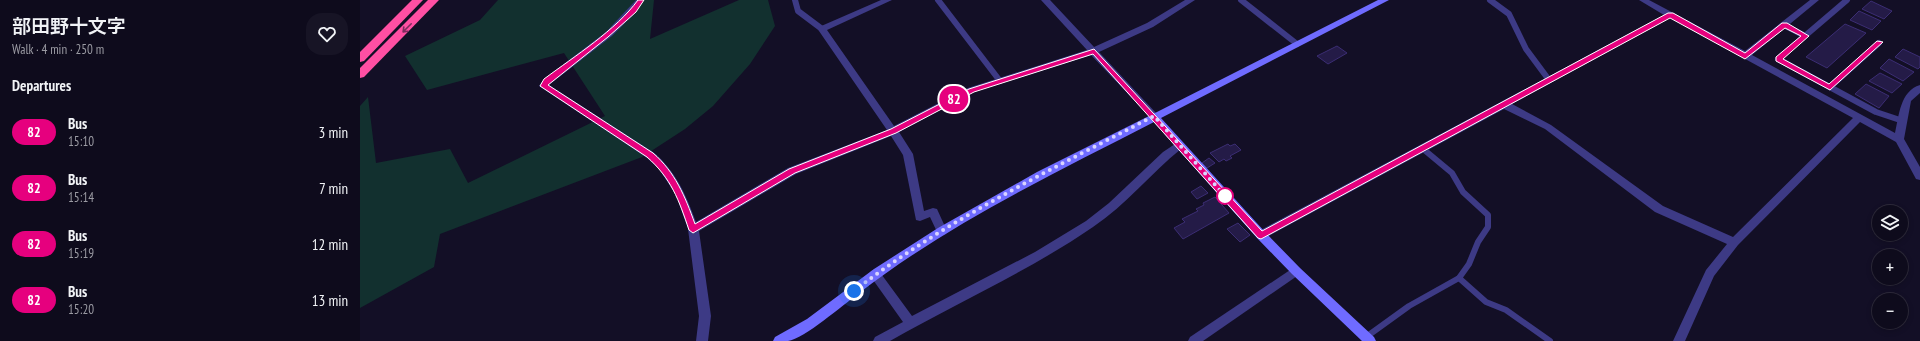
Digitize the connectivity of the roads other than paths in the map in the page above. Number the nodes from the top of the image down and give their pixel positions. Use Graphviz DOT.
graph roads {
  1 [pos="418,0"];
  2 [pos="434,0"];
  3 [pos="640,0"];
  4 [pos="795,0"];
  5 [pos="888,0"];
  6 [pos="938,0"];
  7 [pos="1045,0"];
  8 [pos="1191,0"];
  9 [pos="1241,0"];
  10 [pos="1385,0"];
  11 [pos="1490,0"];
  12 [pos="1643,0"];
  13 [pos="1815,0"];
  14 [pos="1847,0"];
  15 [pos="1670,15"];
  16 [pos="1784,25"];
  17 [pos="822,29"];
  18 [pos="1805,36"];
  19 [pos="1879,42"];
  20 [pos="1298,44"];
  21 [pos="1094,52"];
  22 [pos="1745,56"];
  23 [pos="360,58"];
  24 [pos="360,74"];
  25 [pos="1549,80"];
  26 [pos="1000,81"];
  27 [pos="1830,87"];
  28 [pos="1920,88"];
  29 [pos="1503,104"];
  30 [pos="1154,116"];
  31 [pos="1858,118"];
  32 [pos="1903,121"];
  33 [pos="893,131"];
  34 [pos="1899,139"];
  35 [pos="1178,146"];
  36 [pos="1422,148"];
  37 [pos="1920,176"];
  38 [pos="693,230"];
  39 [pos="942,231"];
  40 [pos="1261,236"];
  41 [pos="1734,242"];
  42 [pos="1296,271"];
  43 [pos="875,274"];
  44 [pos="1459,278"];
  45 [pos="911,324"];
  46 [pos="1368,339"];
  47 [pos="882,340"];
  48 [pos="702,341"];
  49 [pos="779,341"];
  50 [pos="1194,341"];
  51 [pos="1550,341"];
  52 [pos="1679,341"];
  1 -- 23 [label="highway"];
  2 -- 24 [label="highway, one-way"];
  3 -- 38 [label="street"];
  4 -- 17 [label="lane"];
  5 -- 17 [label="street"];
  6 -- 26 [label="lane"];
  7 -- 21 [label="street"];
  8 -- 21 [label="street"];
  9 -- 20 [label="lane"];
  10 -- 20 [label="street"];
  11 -- 25 [label="lane"];
  12 -- 15 [label="street"];
  13 -- 16 [label="street"];
  14 -- 18 [label="lane"];
  15 -- 22 [label="street"];
  15 -- 25 [label="street"];
  16 -- 18 [label="lane"];
  16 -- 22 [label="street"];
  17 -- 33 [label="street"];
  18 -- 27 [label="lane"];
  19 -- 27 [label="lane"];
  20 -- 30 [label="street"];
  21 -- 26 [label="street"];
  21 -- 30 [label="street"];
  22 -- 31 [label="street"];
  25 -- 29 [label="street"];
  26 -- 33 [label="street"];
  27 -- 32 [label="lane"];
  28 -- 32 [label="street"];
  29 -- 36 [label="street"];
  29 -- 41 [label="street"];
  30 -- 35 [label="street"];
  30 -- 39 [label="street"];
  31 -- 34 [label="street"];
  31 -- 41 [label="street"];
  32 -- 34 [label="street"];
  33 -- 38 [label="street"];
  33 -- 39 [label="street"];
  34 -- 37 [label="street"];
  35 -- 40 [label="street"];
  35 -- 45 [label="street"];
  36 -- 40 [label="street"];
  36 -- 44 [label="lane"];
  38 -- 48 [label="street"];
  39 -- 43 [label="street"];
  40 -- 42 [label="street"];
  41 -- 52 [label="street"];
  42 -- 46 [label="street"];
  42 -- 50 [label="street"];
  43 -- 45 [label="street"];
  43 -- 49 [label="street"];
  44 -- 46 [label="lane"];
  44 -- 51 [label="lane"];
  45 -- 47 [label="street"];
}
